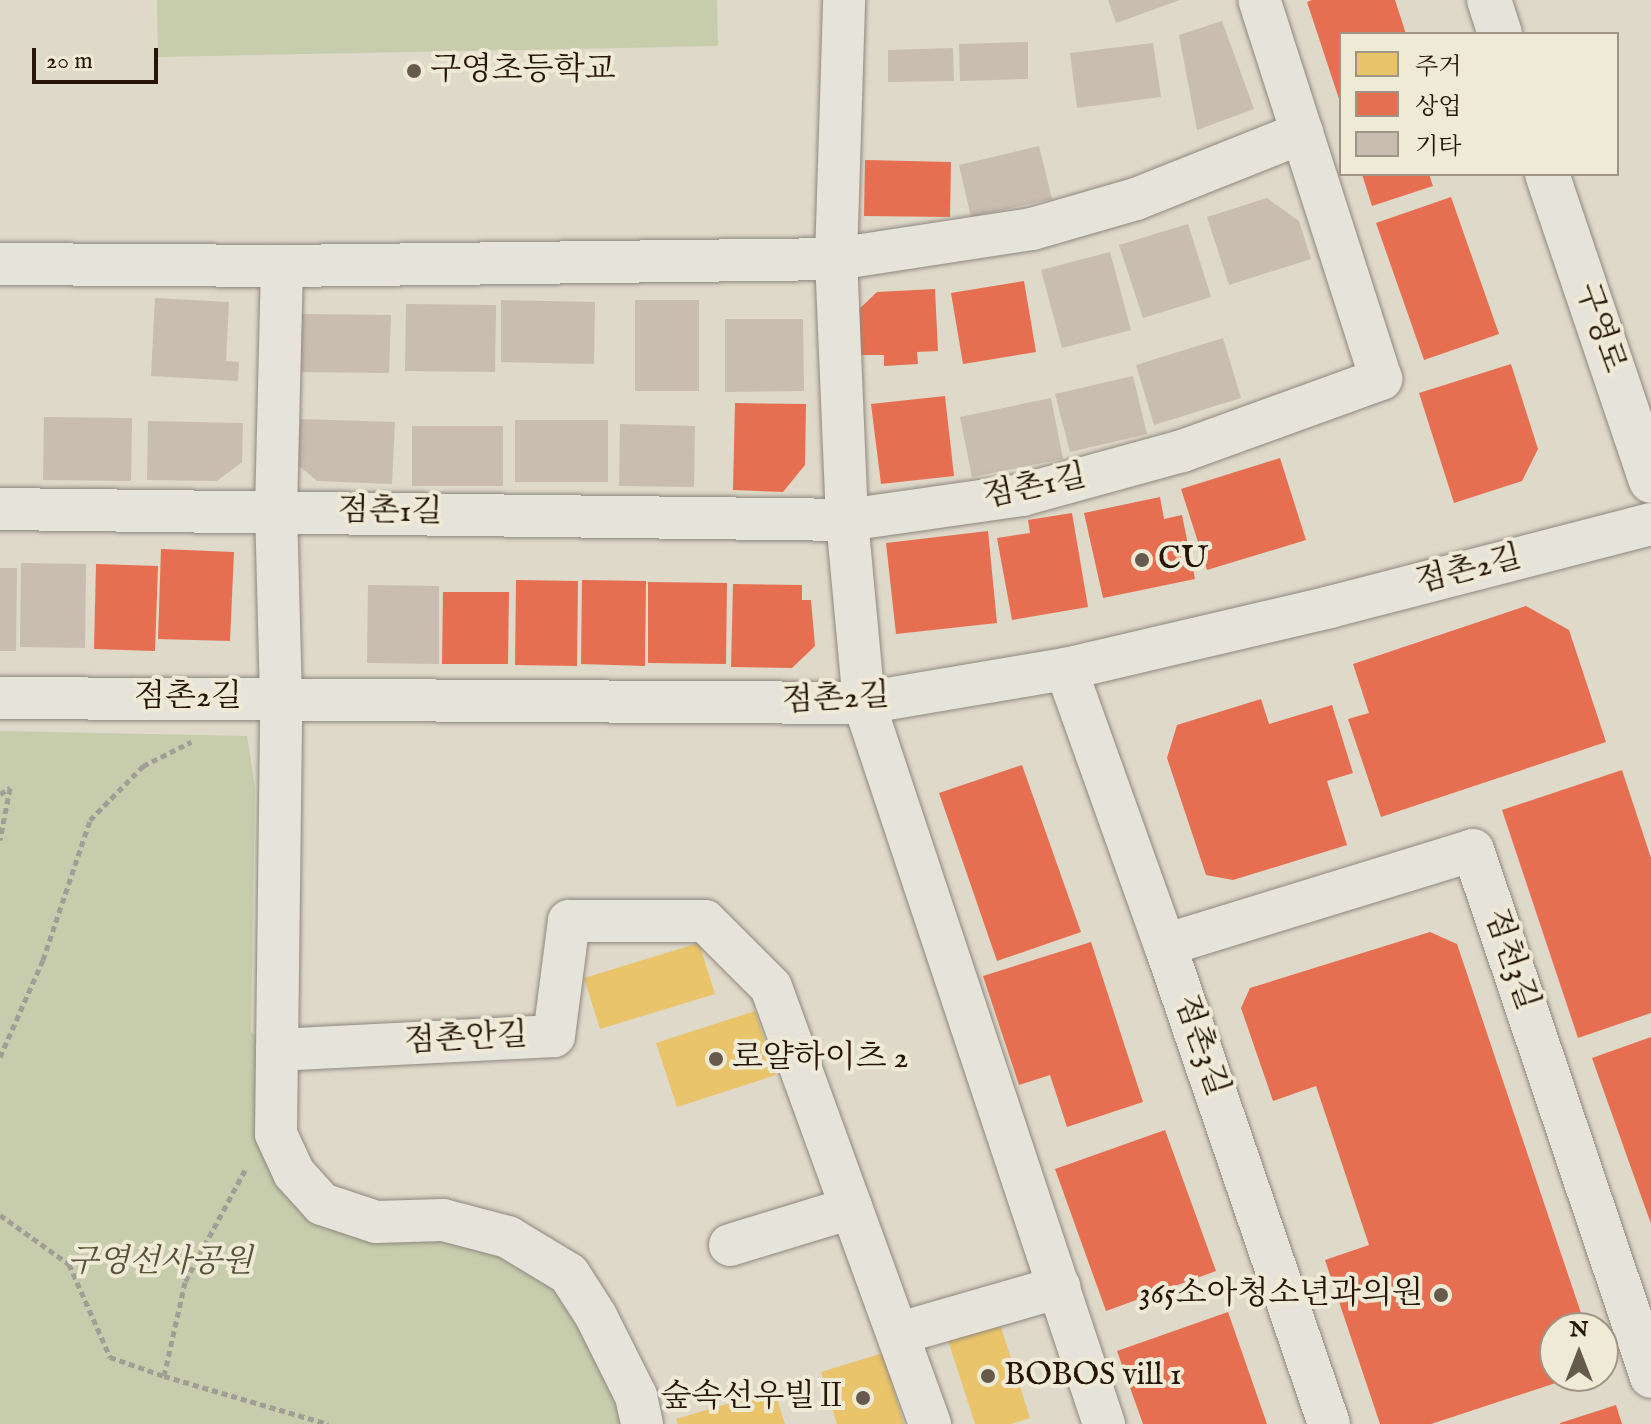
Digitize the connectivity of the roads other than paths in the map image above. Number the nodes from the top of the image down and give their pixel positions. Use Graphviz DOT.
graph roads {
  1 [pos="844,0"];
  2 [pos="1259,0"];
  3 [pos="1489,0"];
  4 [pos="1499,32"];
  5 [pos="1302,133"];
  6 [pos="1548,176"];
  7 [pos="836,259"];
  8 [pos="0,264"];
  9 [pos="282,266"];
  10 [pos="1651,481"];
  11 [pos="0,509"];
  12 [pos="276,511"];
  13 [pos="847,520"];
  14 [pos="1651,524"];
  15 [pos="1066,669"];
  16 [pos="0,698"];
  17 [pos="281,699"];
  18 [pos="864,703"];
  19 [pos="1165,945"];
  20 [pos="277,1050"];
  21 [pos="851,1208"];
  22 [pos="730,1245"];
  23 [pos="1059,1287"];
  24 [pos="900,1333"];
  25 [pos="1651,1377"];
  26 [pos="642,1424"];
  27 [pos="930,1424"];
  28 [pos="1104,1424"];
  29 [pos="1329,1424"];
  1 -- 7 [label="street"];
  2 -- 5 [label="street, 점촌1길"];
  3 -- 4 [label="main road"];
  5 -- 7 [label="street"];
  5 -- 13 [label="street, 점촌1길"];
  6 -- 10 [label="main road, 구영로"];
  7 -- 9 [label="street"];
  7 -- 13 [label="street"];
  8 -- 9 [label="street"];
  9 -- 12 [label="street"];
  11 -- 12 [label="street, 점촌1길"];
  12 -- 13 [label="street, 점촌1길"];
  12 -- 17 [label="street"];
  13 -- 18 [label="street"];
  14 -- 15 [label="street, 점촌2길"];
  15 -- 18 [label="street, 점촌2길"];
  15 -- 19 [label="street, 점촌3길"];
  16 -- 17 [label="street, 점촌2길"];
  17 -- 18 [label="street, 점촌2길"];
  17 -- 20 [label="street"];
  18 -- 23 [label="street"];
  19 -- 25 [label="street, 점천3길"];
  19 -- 29 [label="street, 점촌3길"];
  20 -- 21 [label="street, 점촌안길"];
  20 -- 26 [label="street"];
  21 -- 22 [label="street"];
  21 -- 24 [label="street, 점촌안길"];
  23 -- 24 [label="street"];
  23 -- 28 [label="street"];
  24 -- 27 [label="street, 점촌안길"];
}
